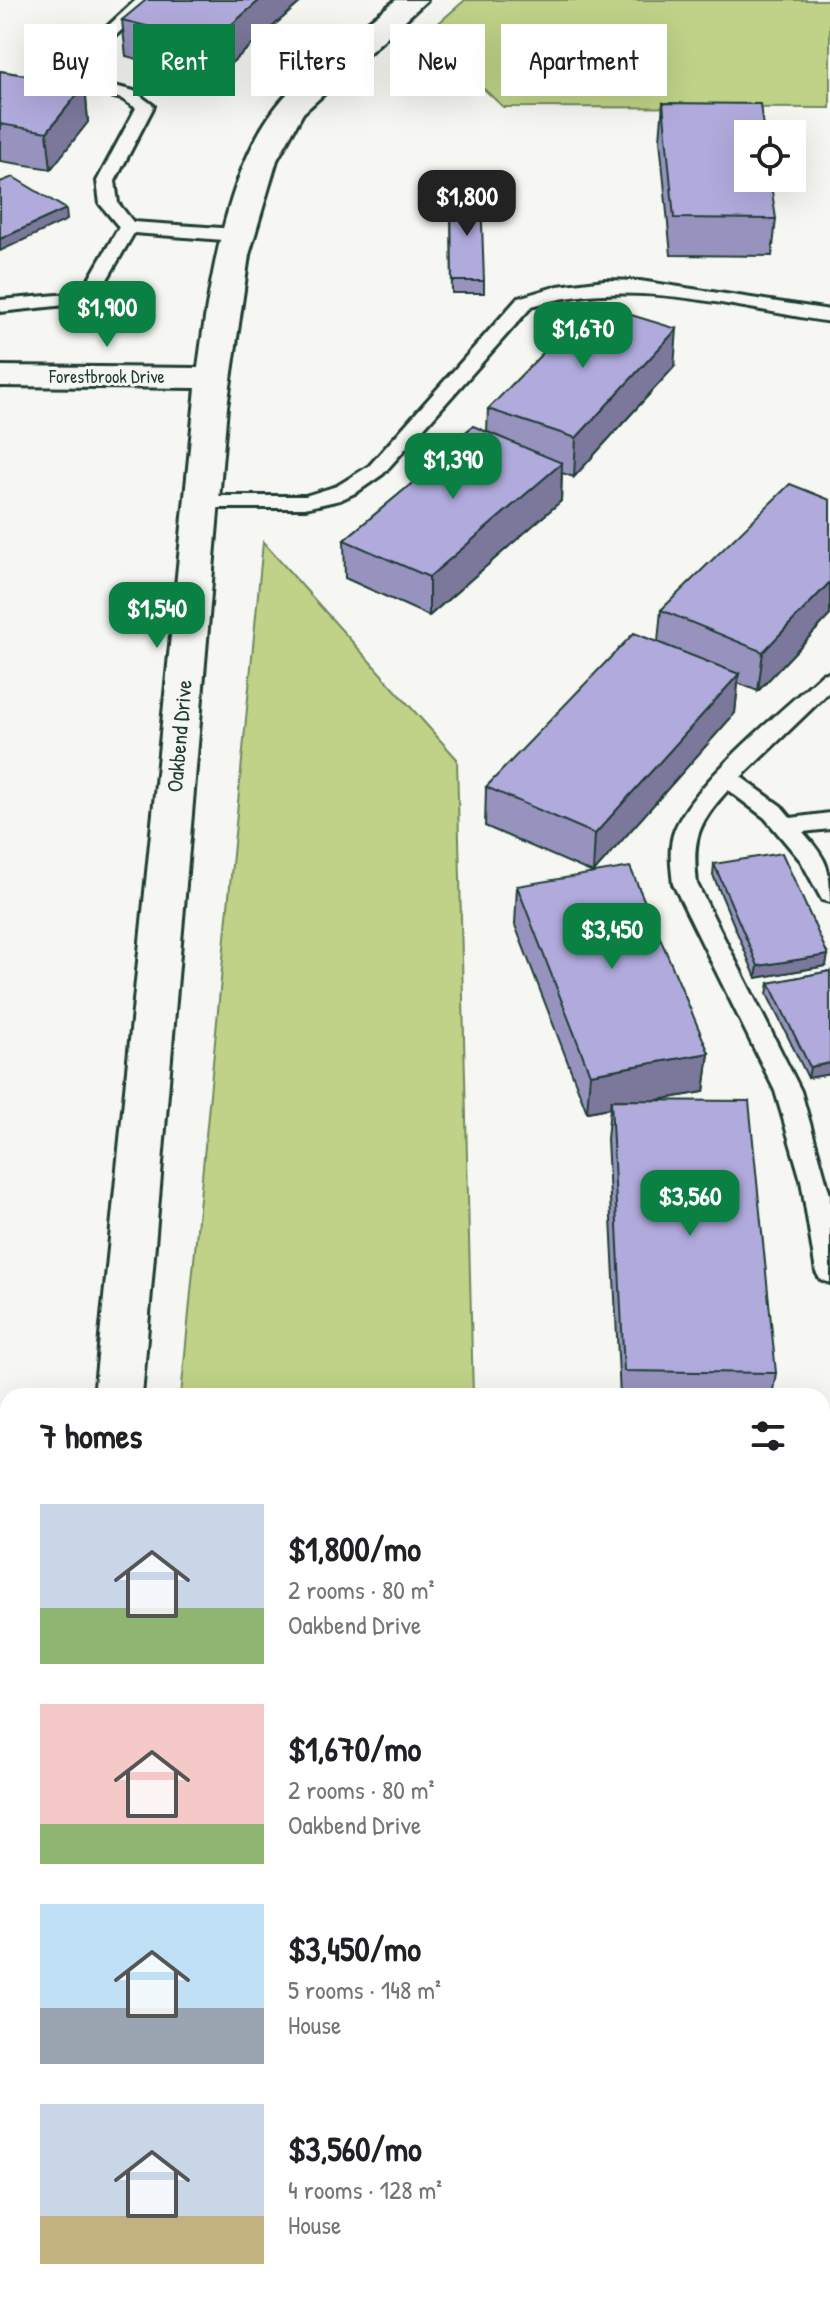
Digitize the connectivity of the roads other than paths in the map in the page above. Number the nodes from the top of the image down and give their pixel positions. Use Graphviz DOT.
graph roads {
  1 [pos="146,0"];
  2 [pos="413,0"];
  3 [pos="128,227"];
  4 [pos="236,235"];
  5 [pos="0,306"];
  6 [pos="830,316"];
  7 [pos="0,376"];
  8 [pos="214,378"];
  9 [pos="201,502"];
  10 [pos="830,679"];
  11 [pos="728,779"];
  12 [pos="830,821"];
  13 [pos="786,827"];
  14 [pos="830,894"];
  15 [pos="830,1272"];
  16 [pos="119,1388"];
  1 -- 3 [label="lane"];
  2 -- 4 [label="street, Oakbend Drive"];
  3 -- 4 [label="lane"];
  3 -- 5 [label="lane"];
  4 -- 8 [label="street, Oakbend Drive"];
  6 -- 9 [label="lane"];
  7 -- 8 [label="street, Forestbrook Drive"];
  8 -- 9 [label="street, Oakbend Drive"];
  9 -- 16 [label="street, Oakbend Drive"];
  10 -- 11 [label="lane"];
  11 -- 13 [label="lane"];
  11 -- 15 [label="lane"];
  12 -- 13 [label="lane"];
  13 -- 14 [label="lane"];
}
